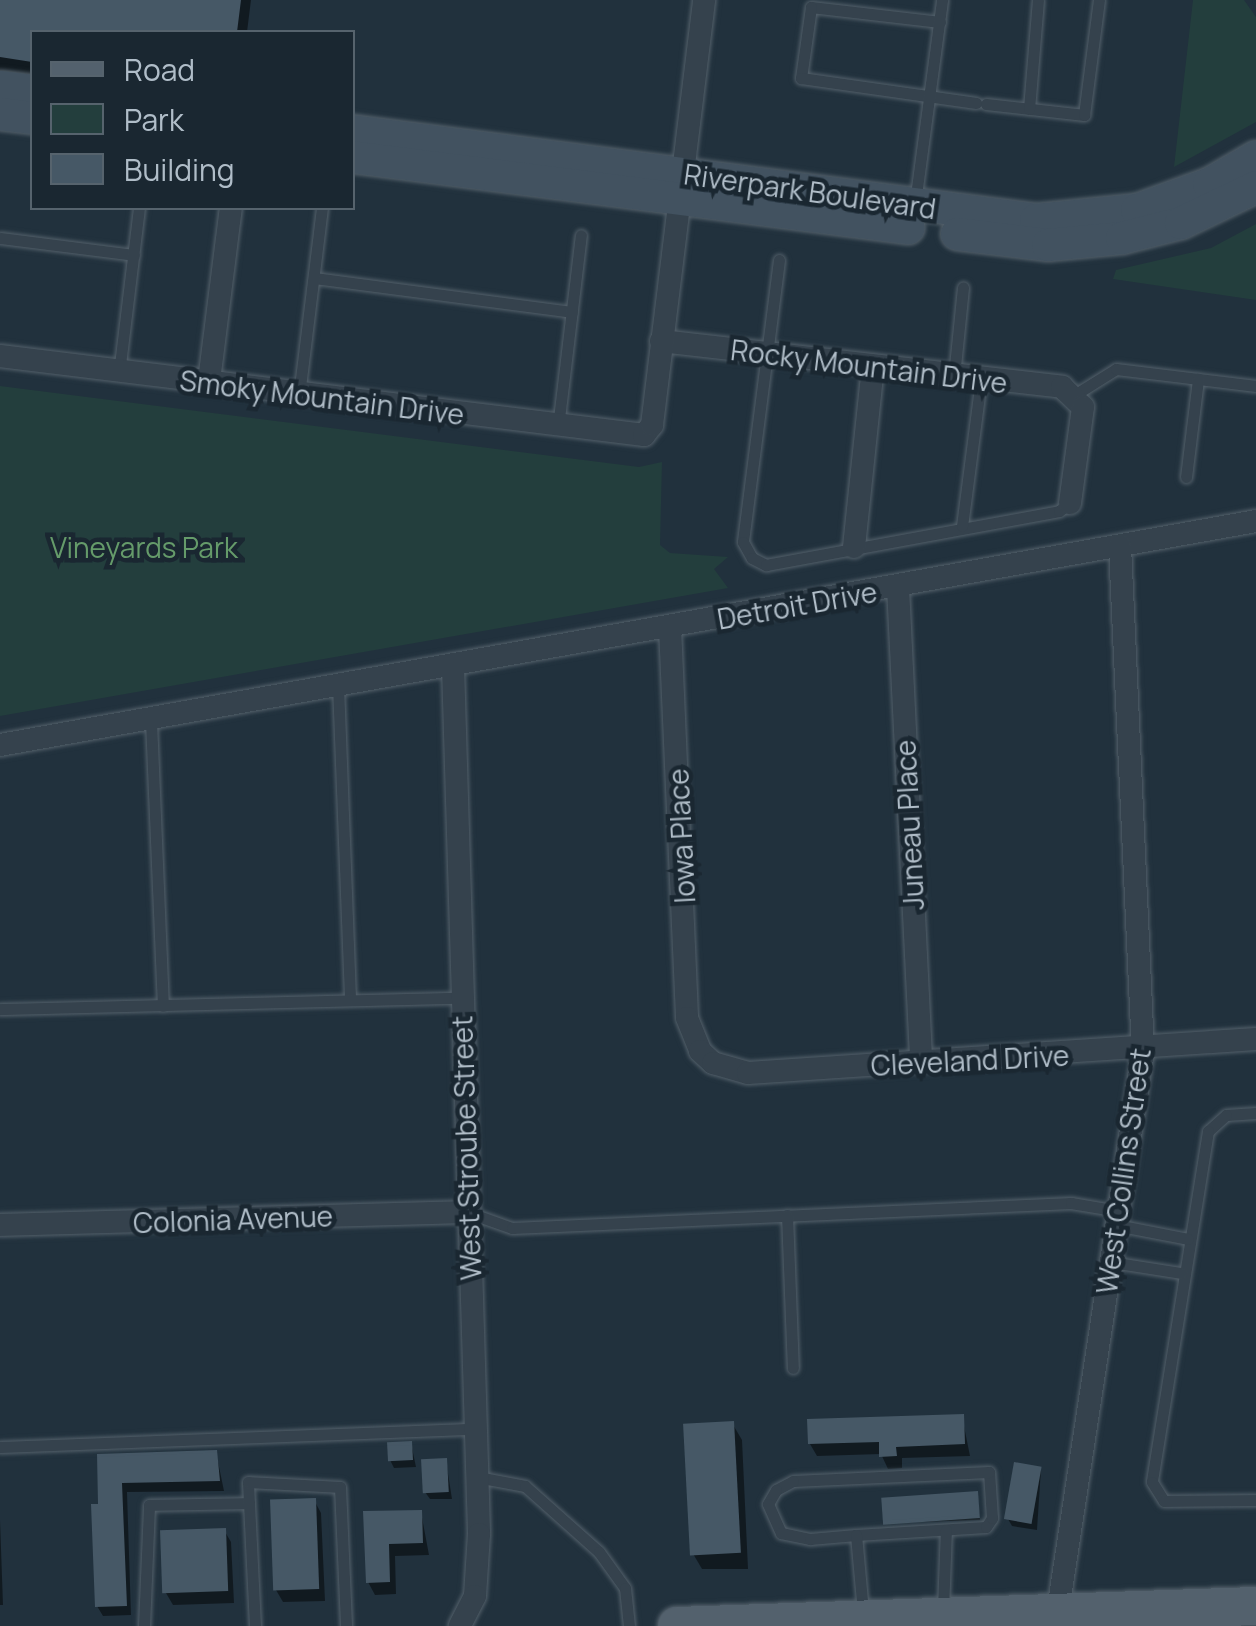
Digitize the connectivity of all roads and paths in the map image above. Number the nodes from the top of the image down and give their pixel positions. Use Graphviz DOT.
graph roads {
  1 [pos="704,0"];
  2 [pos="942,0"];
  3 [pos="1038,0"];
  4 [pos="1099,0"];
  5 [pos="940,22"];
  6 [pos="0,88"];
  7 [pos="30,92"];
  8 [pos="931,98"];
  9 [pos="1029,109"];
  10 [pos="0,114"];
  11 [pos="30,118"];
  12 [pos="355,132"];
  13 [pos="355,157"];
  14 [pos="1256,157"];
  15 [pos="682,186"];
  16 [pos="1256,187"];
  17 [pos="914,207"];
  18 [pos="139,210"];
  19 [pos="231,210"];
  20 [pos="322,210"];
  21 [pos="581,235"];
  22 [pos="0,238"];
  23 [pos="134,255"];
  24 [pos="779,260"];
  25 [pos="314,278"];
  26 [pos="963,287"];
  27 [pos="572,312"];
  28 [pos="661,341"];
  29 [pos="766,354"];
  30 [pos="0,356"];
  31 [pos="872,366"];
  32 [pos="119,373"];
  33 [pos="954,376"];
  34 [pos="981,379"];
  35 [pos="1198,379"];
  36 [pos="208,381"];
  37 [pos="1256,386"];
  38 [pos="1076,394"];
  39 [pos="299,396"];
  40 [pos="558,427"];
  41 [pos="1186,477"];
  42 [pos="1070,502"];
  43 [pos="1256,521"];
  44 [pos="962,526"];
  45 [pos="1120,546"];
  46 [pos="854,547"];
  47 [pos="898,587"];
  48 [pos="670,627"];
  49 [pos="453,666"];
  50 [pos="338,684"];
  51 [pos="151,721"];
  52 [pos="0,745"];
  53 [pos="350,997"];
  54 [pos="462,998"];
  55 [pos="162,1006"];
  56 [pos="0,1009"];
  57 [pos="1256,1039"];
  58 [pos="695,1043"];
  59 [pos="1143,1051"];
  60 [pos="921,1062"];
  61 [pos="1256,1113"];
  62 [pos="466,1212"];
  63 [pos="787,1215"];
  64 [pos="1118,1218"];
  65 [pos="0,1226"];
  66 [pos="1188,1238"];
  67 [pos="1111,1262"];
  68 [pos="1181,1273"];
  69 [pos="793,1368"];
  70 [pos="476,1428"];
  71 [pos="0,1446"];
  72 [pos="478,1477"];
  73 [pos="1256,1500"];
  74 [pos="249,1503"];
  75 [pos="946,1530"];
  76 [pos="856,1535"];
  77 [pos="1256,1606"];
  78 [pos="942,1616"];
  79 [pos="1057,1620"];
  80 [pos="1134,1620"];
  81 [pos="864,1621"];
  82 [pos="770,1625"];
  83 [pos="144,1626"];
  84 [pos="255,1626"];
  85 [pos="346,1626"];
  86 [pos="460,1626"];
  87 [pos="629,1626"];
  88 [pos="677,1626"];
  1 -- 15 [label="street"];
  2 -- 5 [label="lane"];
  3 -- 9 [label="lane"];
  4 -- 9 [label="lane"];
  5 -- 8 [label="lane"];
  5 -- 8 [label="lane"];
  6 -- 7 [label="street"];
  8 -- 9 [label="lane"];
  8 -- 17 [label="lane"];
  10 -- 11 [label="street"];
  12 -- 15 [label="street, Riverpark Boulevard"];
  13 -- 15 [label="street, Riverpark Boulevard"];
  14 -- 17 [label="street, Riverpark Boulevard"];
  15 -- 16 [label="street, Riverpark Boulevard"];
  15 -- 17 [label="street, Riverpark Boulevard"];
  15 -- 28 [label="street"];
  18 -- 23 [label="lane"];
  19 -- 36 [label="street"];
  20 -- 25 [label="lane"];
  21 -- 27 [label="lane"];
  22 -- 23 [label="lane"];
  23 -- 32 [label="lane"];
  24 -- 29 [label="lane"];
  25 -- 27 [label="lane"];
  25 -- 39 [label="lane"];
  26 -- 33 [label="lane"];
  27 -- 40 [label="lane"];
  28 -- 29 [label="street, Rocky Mountain Drive"];
  28 -- 40 [label="street, Smoky Mountain Drive"];
  29 -- 31 [label="street, Rocky Mountain Drive"];
  29 -- 46 [label="lane"];
  30 -- 32 [label="street, Smoky Mountain Drive"];
  31 -- 33 [label="street, Rocky Mountain Drive"];
  31 -- 46 [label="street"];
  32 -- 36 [label="street, Smoky Mountain Drive"];
  33 -- 34 [label="street, Rocky Mountain Drive"];
  34 -- 38 [label="street, Rocky Mountain Drive"];
  34 -- 44 [label="lane"];
  35 -- 37 [label="lane"];
  35 -- 38 [label="lane"];
  35 -- 41 [label="lane"];
  36 -- 39 [label="street, Smoky Mountain Drive"];
  38 -- 42 [label="street"];
  39 -- 40 [label="street, Smoky Mountain Drive"];
  42 -- 44 [label="lane"];
  43 -- 45 [label="street, Detroit Drive"];
  44 -- 46 [label="lane"];
  45 -- 47 [label="street, Detroit Drive"];
  45 -- 59 [label="street, West Collins Street"];
  47 -- 48 [label="street, Detroit Drive"];
  47 -- 60 [label="street, Juneau Place"];
  48 -- 49 [label="street, Detroit Drive"];
  48 -- 58 [label="street, Iowa Place"];
  49 -- 50 [label="street, Detroit Drive"];
  49 -- 54 [label="street, West Stroube Street"];
  50 -- 51 [label="street, Detroit Drive"];
  50 -- 53 [label="lane"];
  51 -- 52 [label="street, Detroit Drive"];
  51 -- 55 [label="lane"];
  53 -- 54 [label="lane"];
  53 -- 55 [label="lane"];
  54 -- 62 [label="street, West Stroube Street"];
  55 -- 56 [label="lane"];
  57 -- 59 [label="street, Cleveland Drive"];
  58 -- 60 [label="street, Cleveland Drive"];
  59 -- 60 [label="street, Cleveland Drive"];
  59 -- 64 [label="street, West Collins Street"];
  61 -- 66 [label="lane"];
  62 -- 63 [label="lane"];
  62 -- 65 [label="street, Colonia Avenue"];
  62 -- 70 [label="street, West Stroube Street"];
  63 -- 64 [label="lane"];
  63 -- 69 [label="lane"];
  64 -- 66 [label="lane"];
  64 -- 67 [label="street, West Collins Street"];
  66 -- 68 [label="lane"];
  67 -- 68 [label="lane"];
  67 -- 79 [label="street, West Collins Street"];
  68 -- 73 [label="lane"];
  70 -- 71 [label="lane"];
  70 -- 72 [label="street, West Stroube Street"];
  72 -- 86 [label="street, West Stroube Street"];
  72 -- 87 [label="lane"];
  74 -- 83 [label="lane"];
  74 -- 84 [label="lane"];
  74 -- 85 [label="lane"];
  75 -- 76 [label="lane"];
  75 -- 76 [label="lane"];
  75 -- 78 [label="lane"];
  76 -- 81 [label="lane"];
  77 -- 80 [label="main road"];
  78 -- 79 [label="main road"];
  78 -- 81 [label="main road"];
  79 -- 80 [label="main road"];
  81 -- 82 [label="main road"];
  82 -- 88 [label="main road"];
}
